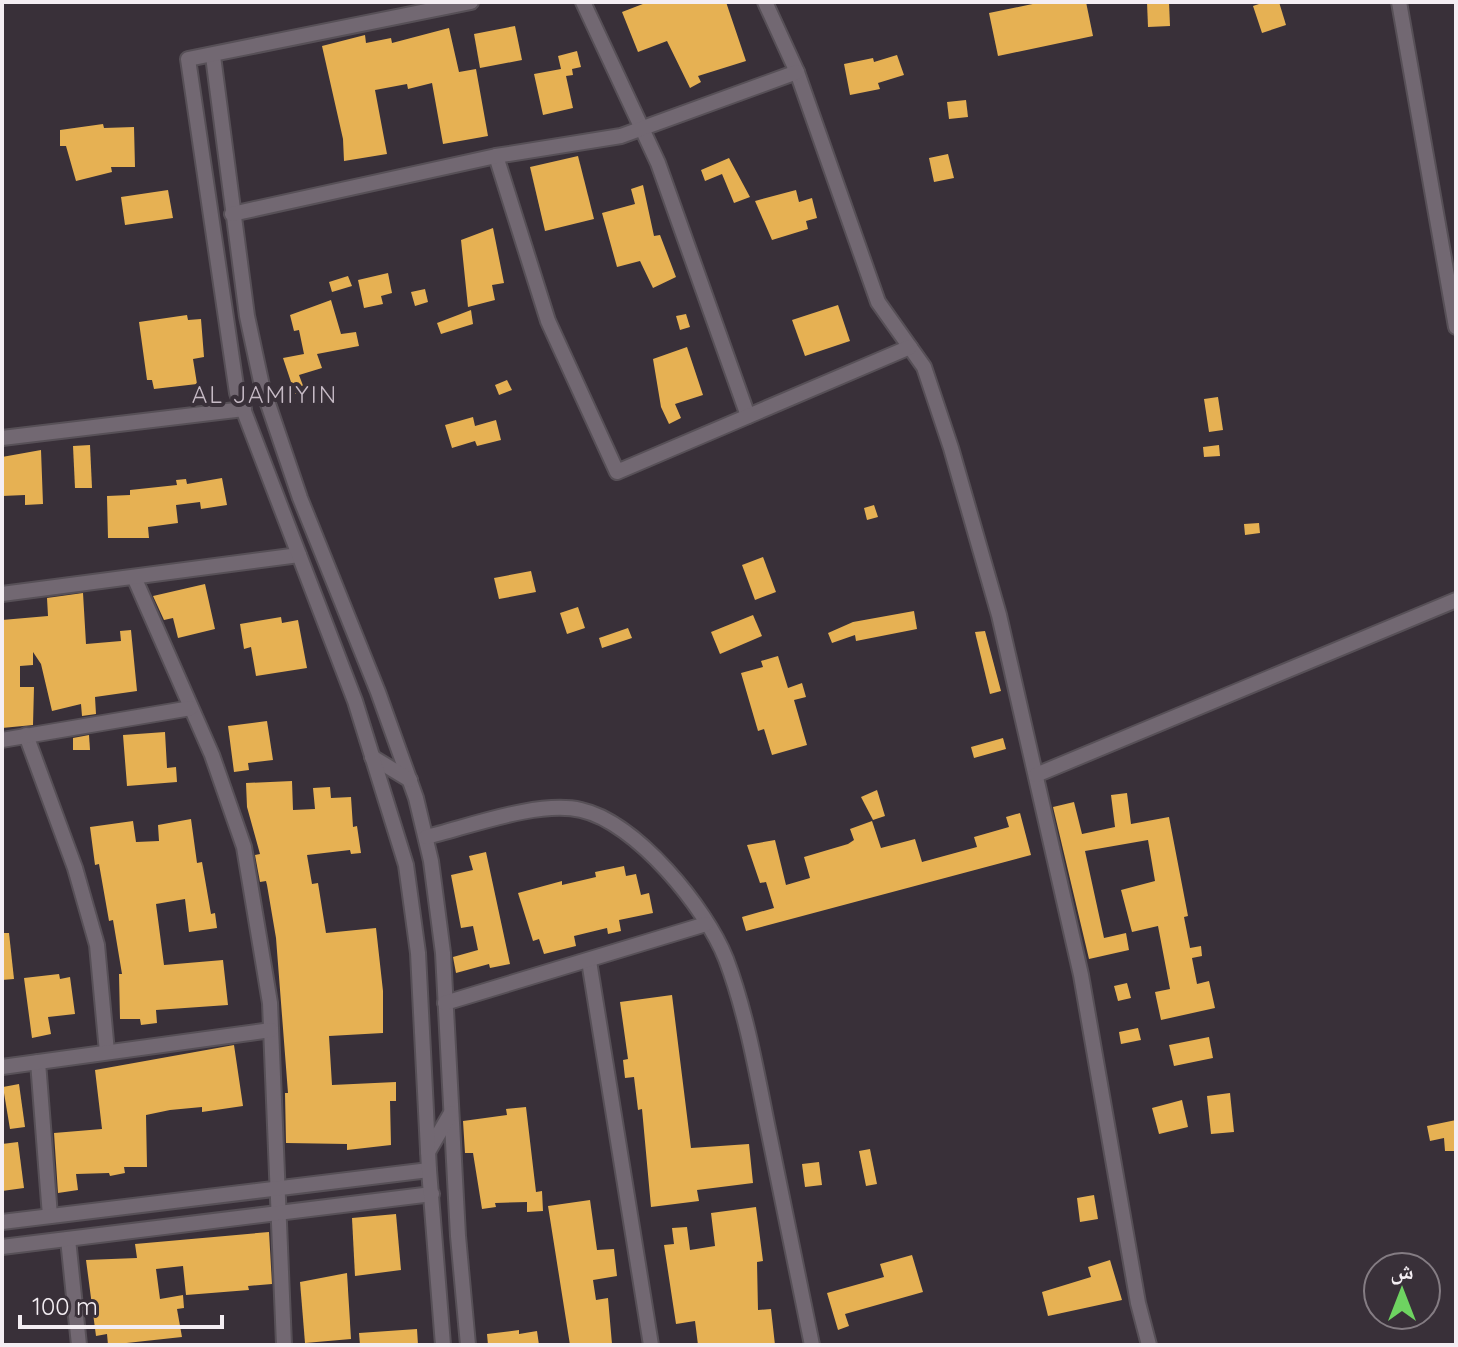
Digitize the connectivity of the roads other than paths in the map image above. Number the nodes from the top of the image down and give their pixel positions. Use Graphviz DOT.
graph roads {
  1 [pos="471,2"];
  2 [pos="583,2"];
  3 [pos="765,2"];
  4 [pos="1399,2"];
  5 [pos="213,56"];
  6 [pos="797,72"];
  7 [pos="642,129"];
  8 [pos="496,156"];
  9 [pos="232,214"];
  10 [pos="1456,327"];
  11 [pos="910,347"];
  12 [pos="244,409"];
  13 [pos="748,416"];
  14 [pos="2,438"];
  15 [pos="299,555"];
  16 [pos="134,577"];
  17 [pos="2,594"];
  18 [pos="1456,600"];
  19 [pos="191,708"];
  20 [pos="26,735"];
  21 [pos="2,740"];
  22 [pos="372,757"];
  23 [pos="1036,775"];
  24 [pos="410,780"];
  25 [pos="426,837"];
  26 [pos="706,924"];
  27 [pos="589,961"];
  28 [pos="445,988"];
  29 [pos="445,1003"];
  30 [pos="421,1006"];
  31 [pos="271,1030"];
  32 [pos="107,1052"];
  33 [pos="38,1062"];
  34 [pos="2,1067"];
  35 [pos="451,1113"];
  36 [pos="428,1152"];
  37 [pos="429,1170"];
  38 [pos="403,1173"];
  39 [pos="276,1189"];
  40 [pos="432,1194"];
  41 [pos="369,1201"];
  42 [pos="276,1213"];
  43 [pos="50,1216"];
  44 [pos="2,1222"];
  45 [pos="68,1239"];
  46 [pos="2,1247"];
  47 [pos="79,1345"];
  48 [pos="284,1345"];
  49 [pos="443,1345"];
  50 [pos="468,1345"];
  51 [pos="651,1345"];
  52 [pos="812,1345"];
  53 [pos="1149,1345"];
  1 -- 5 [label="street"];
  2 -- 7 [label="street"];
  3 -- 6 [label="street"];
  4 -- 10 [label="street"];
  5 -- 9 [label="street"];
  5 -- 12 [label="street"];
  6 -- 7 [label="street"];
  6 -- 11 [label="street"];
  7 -- 8 [label="street"];
  7 -- 13 [label="street"];
  8 -- 9 [label="street"];
  8 -- 13 [label="street"];
  9 -- 24 [label="street"];
  11 -- 13 [label="street"];
  11 -- 23 [label="street"];
  12 -- 14 [label="street"];
  12 -- 15 [label="street"];
  15 -- 16 [label="street"];
  15 -- 22 [label="street"];
  16 -- 17 [label="street"];
  16 -- 19 [label="street"];
  18 -- 23 [label="street"];
  19 -- 20 [label="street"];
  19 -- 31 [label="street"];
  20 -- 21 [label="street"];
  20 -- 32 [label="street"];
  22 -- 24 [label="street"];
  22 -- 30 [label="street"];
  23 -- 53 [label="street"];
  24 -- 25 [label="street"];
  25 -- 26 [label="street"];
  25 -- 28 [label="street"];
  26 -- 27 [label="street"];
  26 -- 52 [label="street"];
  27 -- 29 [label="street"];
  27 -- 51 [label="street"];
  28 -- 29 [label="street"];
  28 -- 30 [label="street"];
  29 -- 35 [label="street"];
  30 -- 36 [label="street"];
  31 -- 32 [label="street"];
  31 -- 39 [label="street"];
  32 -- 33 [label="street"];
  33 -- 34 [label="street"];
  33 -- 43 [label="street"];
  35 -- 36 [label="street"];
  35 -- 50 [label="street"];
  36 -- 37 [label="street"];
  37 -- 38 [label="street"];
  37 -- 40 [label="street"];
  38 -- 39 [label="street"];
  38 -- 41 [label="street"];
  39 -- 42 [label="street"];
  39 -- 43 [label="street"];
  40 -- 41 [label="street"];
  40 -- 49 [label="street"];
  41 -- 42 [label="street"];
  42 -- 45 [label="street"];
  42 -- 48 [label="street"];
  43 -- 44 [label="street"];
  45 -- 46 [label="street"];
  45 -- 47 [label="street"];
}
